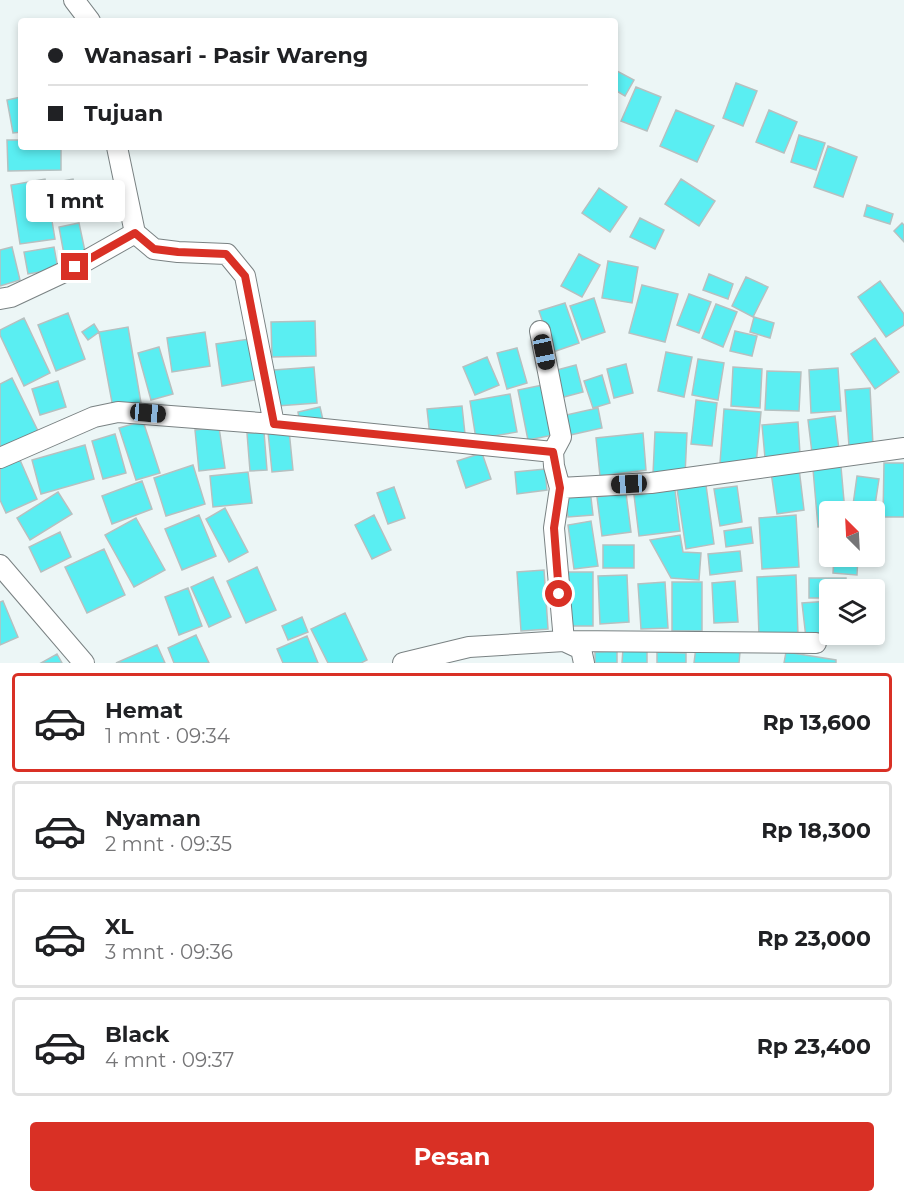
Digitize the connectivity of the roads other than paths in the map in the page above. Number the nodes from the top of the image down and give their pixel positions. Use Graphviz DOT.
graph roads {
  1 [pos="74,0"];
  2 [pos="88,18"];
  3 [pos="118,150"];
  4 [pos="135,233"];
  5 [pos="0,300"];
  6 [pos="540,331"];
  7 [pos="274,424"];
  8 [pos="904,448"];
  9 [pos="553,452"];
  10 [pos="0,458"];
  11 [pos="560,488"];
  12 [pos="0,565"];
  13 [pos="564,640"];
  14 [pos="816,644"];
  15 [pos="84,663"];
  16 [pos="403,663"];
  17 [pos="585,663"];
  1 -- 2 [label="street"];
  3 -- 4 [label="street"];
  4 -- 5 [label="street"];
  4 -- 7 [label="street"];
  6 -- 9 [label="street"];
  7 -- 9 [label="street"];
  7 -- 10 [label="street"];
  8 -- 11 [label="street"];
  9 -- 11 [label="street"];
  11 -- 13 [label="street"];
  12 -- 15 [label="street"];
  13 -- 14 [label="street"];
  13 -- 16 [label="street"];
  13 -- 17 [label="street"];
}
